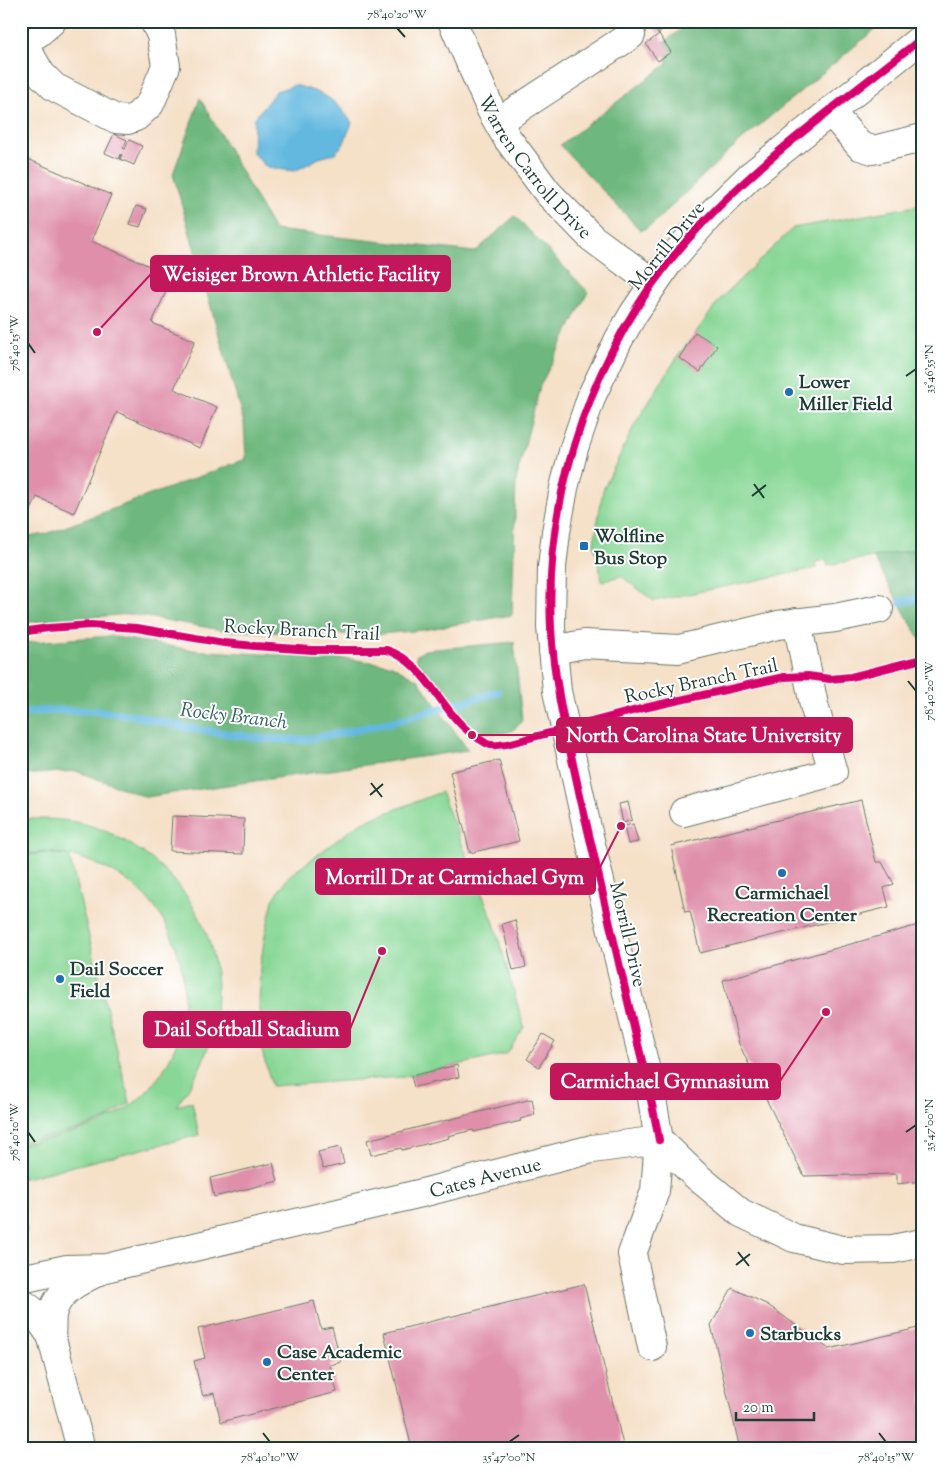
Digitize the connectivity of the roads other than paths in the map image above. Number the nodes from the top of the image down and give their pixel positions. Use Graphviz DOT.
graph roads {
  1 [pos="52,21"];
  2 [pos="154,21"];
  3 [pos="452,21"];
  4 [pos="631,35"];
  5 [pos="922,38"];
  6 [pos="21,41"];
  7 [pos="830,110"];
  8 [pos="498,122"];
  9 [pos="922,138"];
  10 [pos="653,283"];
  11 [pos="879,609"];
  12 [pos="797,622"];
  13 [pos="553,650"];
  14 [pos="684,812"];
  15 [pos="659,1140"];
  16 [pos="922,1243"];
  17 [pos="106,1268"];
  18 [pos="21,1279"];
  19 [pos="21,1303"];
  20 [pos="51,1335"];
  21 [pos="652,1347"];
  22 [pos="81,1449"];
  1 -- 6 [label="street"];
  2 -- 6 [label="street"];
  3 -- 8 [label="street, Warren Carroll Drive"];
  4 -- 8 [label="street"];
  5 -- 7 [label="street, Morrill Drive"];
  7 -- 9 [label="street"];
  7 -- 10 [label="street, Morrill Drive"];
  8 -- 10 [label="street, Warren Carroll Drive"];
  10 -- 13 [label="street, Morrill Drive"];
  11 -- 12 [label="street"];
  12 -- 13 [label="street"];
  12 -- 14 [label="street"];
  13 -- 15 [label="street, Morrill Drive"];
  15 -- 16 [label="street"];
  15 -- 17 [label="street, Cates Avenue"];
  15 -- 21 [label="street, Morrill Drive"];
  17 -- 18 [label="street, Cates Avenue"];
  17 -- 20 [label="street"];
  19 -- 20 [label="street"];
  20 -- 22 [label="street"];
}
